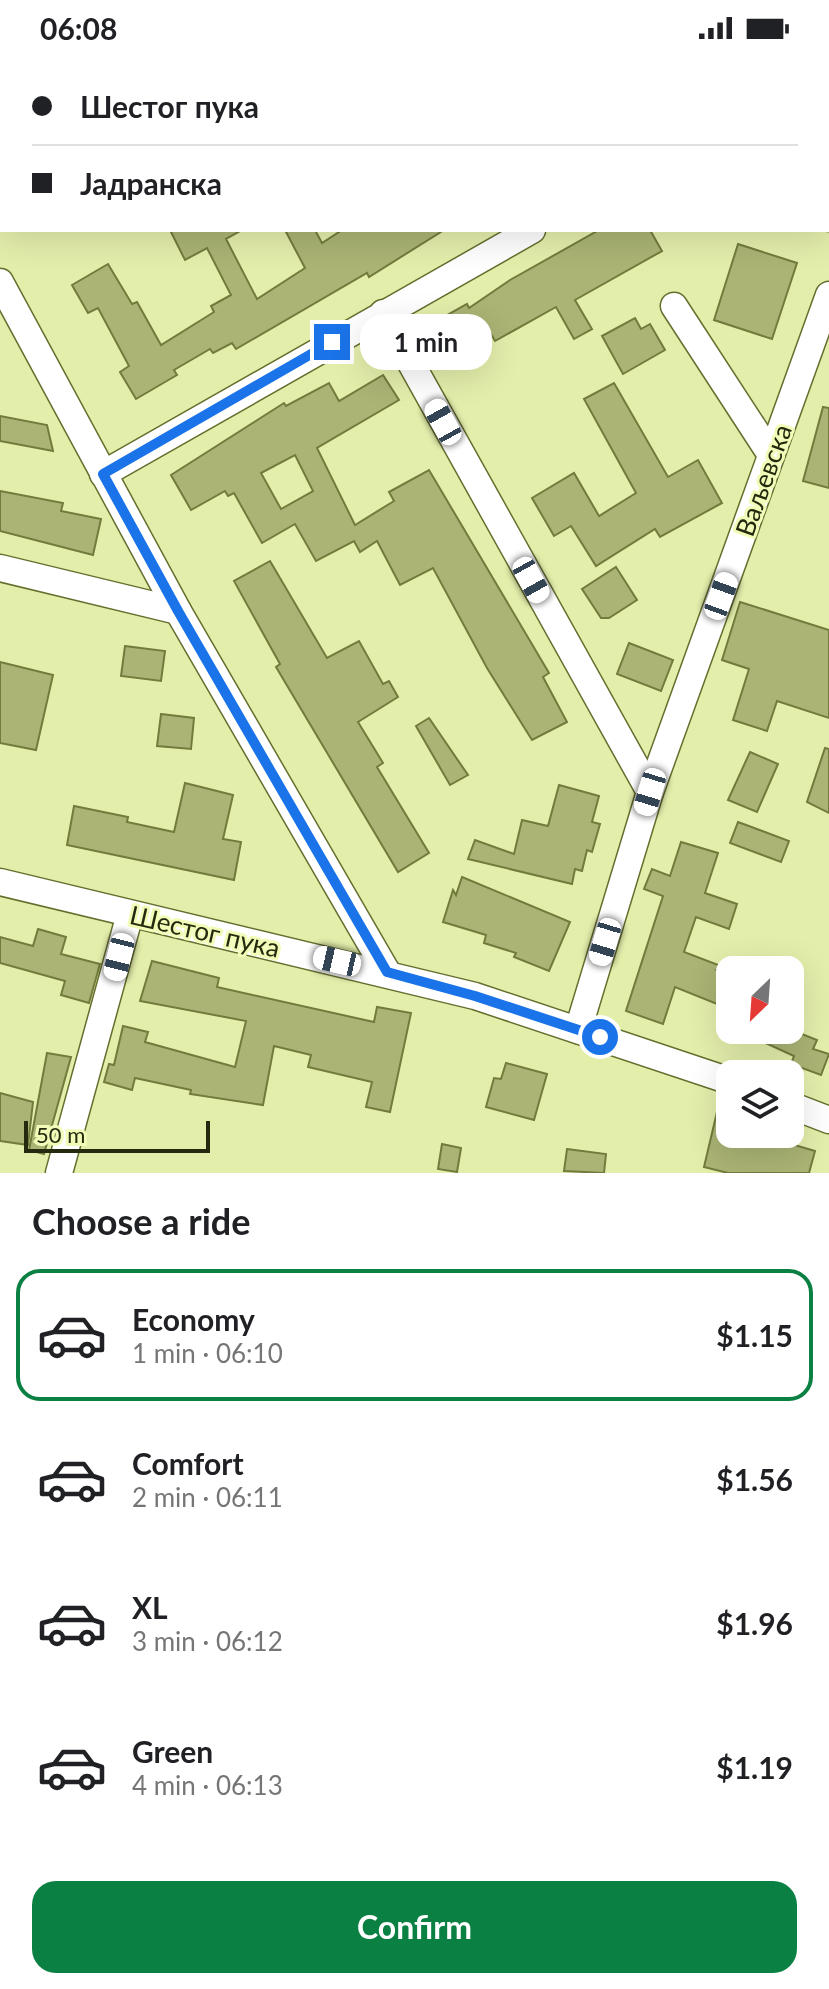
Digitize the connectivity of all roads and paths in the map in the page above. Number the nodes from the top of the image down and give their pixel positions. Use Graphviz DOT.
graph roads {
  1 [pos="528,232"];
  2 [pos="0,282"];
  3 [pos="829,295"];
  4 [pos="674,306"];
  5 [pos="383,313"];
  6 [pos="771,455"];
  7 [pos="103,474"];
  8 [pos="0,568"];
  9 [pos="178,611"];
  10 [pos="650,792"];
  11 [pos="0,882"];
  12 [pos="130,914"];
  13 [pos="387,972"];
  14 [pos="578,1030"];
  15 [pos="716,1076"];
  16 [pos="804,1110"];
  17 [pos="829,1120"];
  18 [pos="59,1173"];
  1 -- 5 [label="street"];
  2 -- 7 [label="street"];
  3 -- 6 [label="street, Ваљевска"];
  4 -- 6 [label="street"];
  5 -- 7 [label="street"];
  5 -- 10 [label="street"];
  6 -- 10 [label="street, Ваљевска"];
  7 -- 9 [label="street"];
  8 -- 9 [label="street"];
  9 -- 13 [label="street"];
  10 -- 14 [label="street, Ваљевска"];
  11 -- 12 [label="street, Шестог пука"];
  12 -- 13 [label="street, Шестог пука"];
  12 -- 18 [label="street"];
  13 -- 14 [label="street, Шестог пука"];
  14 -- 15 [label="street, Шестог пука"];
  16 -- 17 [label="street"];
}
